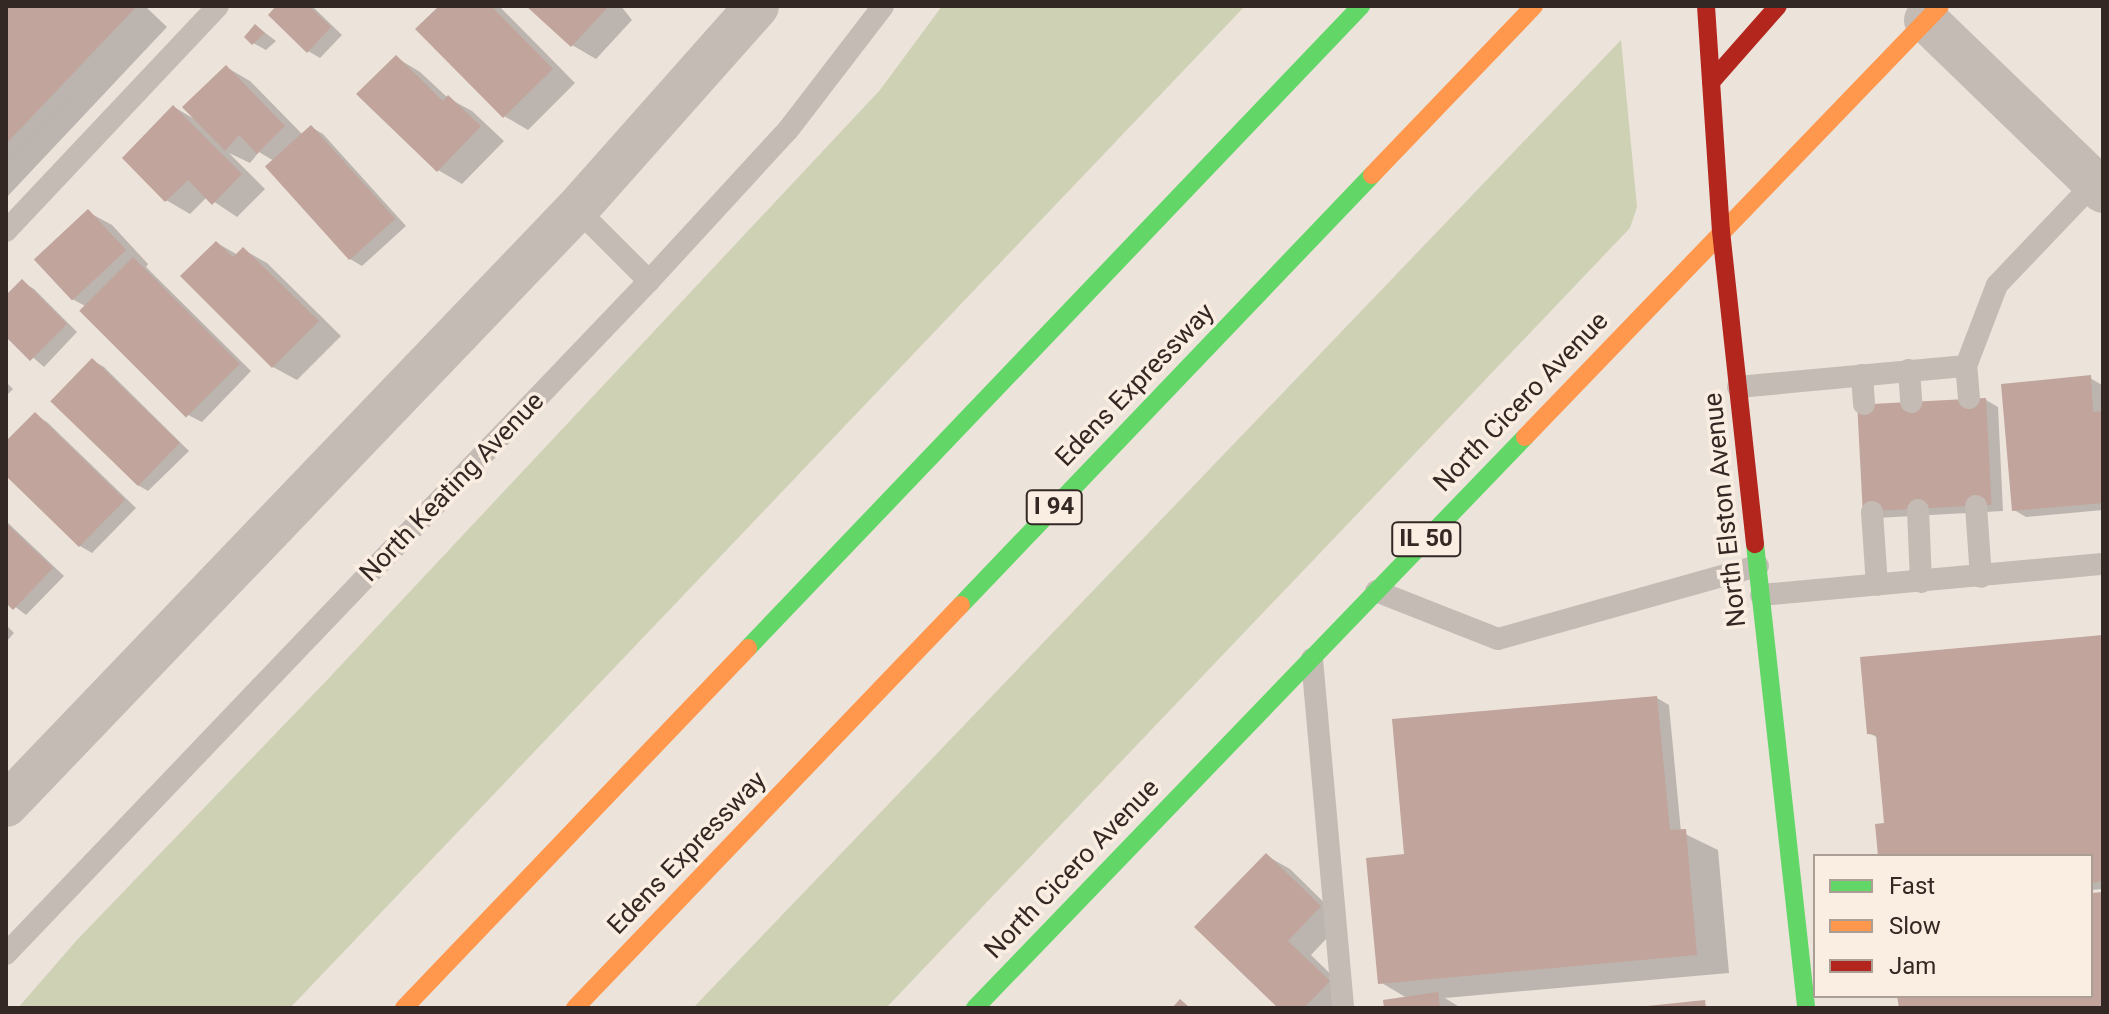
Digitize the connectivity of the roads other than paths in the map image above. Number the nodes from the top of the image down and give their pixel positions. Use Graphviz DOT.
graph roads {
  1 [pos="218,6"];
  2 [pos="757,6"];
  3 [pos="883,6"];
  4 [pos="1361,6"];
  5 [pos="1534,6"];
  6 [pos="1706,6"];
  7 [pos="1778,6"];
  8 [pos="1933,13"];
  9 [pos="1711,82"];
  10 [pos="2099,187"];
  11 [pos="577,209"];
  12 [pos="6,231"];
  13 [pos="1721,231"];
  14 [pos="649,281"];
  15 [pos="1966,366"];
  16 [pos="1909,370"];
  17 [pos="1862,375"];
  18 [pos="1738,387"];
  19 [pos="1969,398"];
  20 [pos="1911,402"];
  21 [pos="1864,404"];
  22 [pos="1976,506"];
  23 [pos="1918,510"];
  24 [pos="1872,512"];
  25 [pos="2103,564"];
  26 [pos="1758,566"];
  27 [pos="1981,577"];
  28 [pos="1921,582"];
  29 [pos="1877,585"];
  30 [pos="1376,591"];
  31 [pos="1761,595"];
  32 [pos="1312,657"];
  33 [pos="6,805"];
  34 [pos="8,949"];
  35 [pos="404,1008"];
  36 [pos="575,1008"];
  37 [pos="975,1008"];
  38 [pos="1343,1008"];
  39 [pos="1806,1008"];
  1 -- 12 [label="lane"];
  2 -- 11 [label="street"];
  3 -- 14 [label="lane, North Keating Avenue"];
  4 -- 35 [label="main road"];
  5 -- 36 [label="main road, Edens Expressway / I 94"];
  6 -- 9 [label="main road, North Elston Avenue"];
  7 -- 9 [label="main road"];
  8 -- 10 [label="street"];
  8 -- 13 [label="main road, North Cicero Avenue / IL 50"];
  9 -- 13 [label="main road, North Elston Avenue"];
  10 -- 15 [label="lane"];
  11 -- 14 [label="lane"];
  11 -- 33 [label="street"];
  13 -- 18 [label="main road, North Elston Avenue"];
  13 -- 30 [label="main road, North Cicero Avenue / IL 50"];
  14 -- 34 [label="lane, North Keating Avenue"];
  15 -- 16 [label="lane"];
  15 -- 19 [label="lane"];
  16 -- 17 [label="lane"];
  16 -- 20 [label="lane"];
  17 -- 18 [label="lane"];
  17 -- 21 [label="lane"];
  18 -- 26 [label="main road, North Elston Avenue"];
  22 -- 27 [label="lane"];
  23 -- 28 [label="lane"];
  24 -- 29 [label="lane"];
  25 -- 27 [label="lane"];
  26 -- 30 [label="lane"];
  26 -- 31 [label="main road, North Elston Avenue"];
  27 -- 28 [label="lane"];
  28 -- 29 [label="lane"];
  29 -- 31 [label="lane"];
  30 -- 32 [label="main road, North Cicero Avenue / IL 50"];
  31 -- 39 [label="main road, North Elston Avenue"];
  32 -- 37 [label="main road, North Cicero Avenue / IL 50"];
  32 -- 38 [label="lane"];
}
